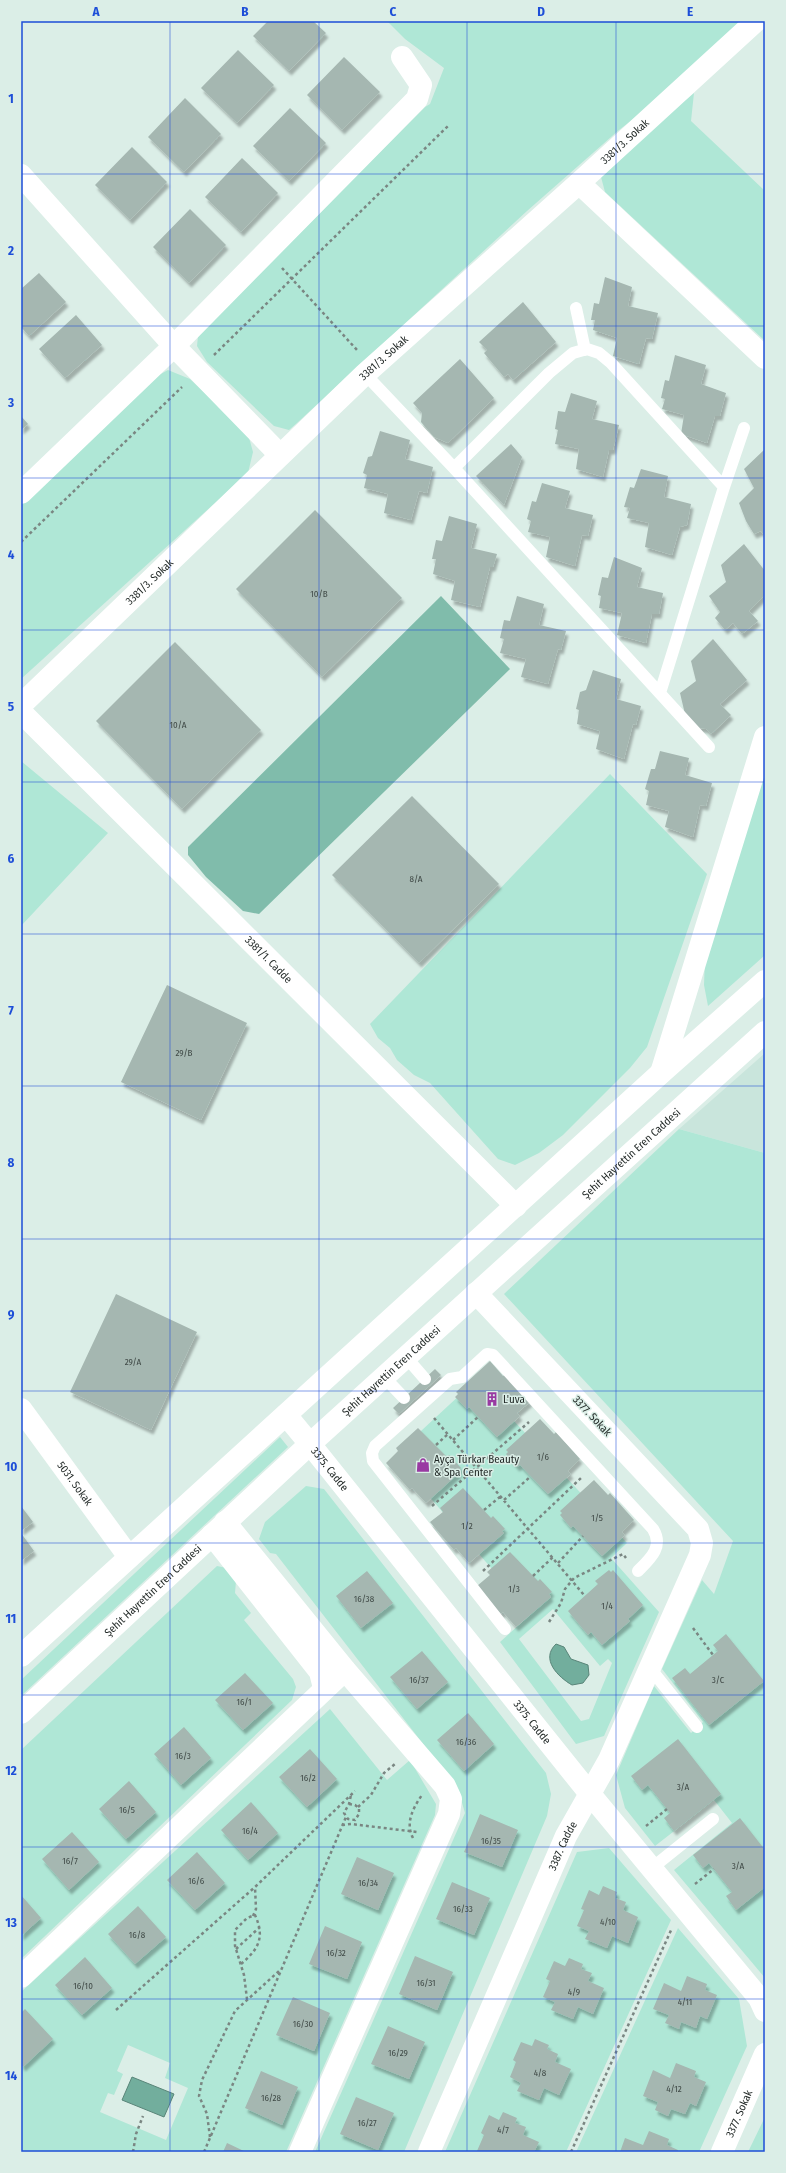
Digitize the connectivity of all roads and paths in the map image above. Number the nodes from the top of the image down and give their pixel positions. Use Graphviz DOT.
graph roads {
  1 [pos="756,21"];
  2 [pos="402,57"];
  3 [pos="450,125"];
  4 [pos="21,175"];
  5 [pos="578,183"];
  6 [pos="279,264"];
  7 [pos="291,279"];
  8 [pos="576,308"];
  9 [pos="174,346"];
  10 [pos="585,350"];
  11 [pos="360,353"];
  12 [pos="765,358"];
  13 [pos="198,371"];
  14 [pos="365,374"];
  15 [pos="744,428"];
  16 [pos="280,455"];
  17 [pos="454,468"];
  18 [pos="724,487"];
  19 [pos="21,493"];
  20 [pos="21,542"];
  21 [pos="660,693"];
  22 [pos="21,705"];
  23 [pos="21,712"];
  24 [pos="765,738"];
  25 [pos="709,746"];
  26 [pos="765,981"];
  27 [pos="765,1032"];
  28 [pos="661,1073"];
  29 [pos="516,1206"];
  30 [pos="476,1294"];
  31 [pos="406,1357"];
  32 [pos="384,1377"];
  33 [pos="430,1385"];
  34 [pos="412,1404"];
  35 [pos="21,1409"];
  36 [pos="543,1410"];
  37 [pos="286,1415"];
  38 [pos="478,1417"];
  39 [pos="448,1434"];
  40 [pos="453,1440"];
  41 [pos="310,1444"];
  42 [pos="436,1445"];
  43 [pos="594,1465"];
  44 [pos="477,1467"];
  45 [pos="530,1477"];
  46 [pos="501,1496"];
  47 [pos="504,1500"];
  48 [pos="484,1510"];
  49 [pos="418,1518"];
  50 [pos="218,1528"];
  51 [pos="528,1528"];
  52 [pos="582,1536"];
  53 [pos="702,1542"];
  54 [pos="129,1557"];
  55 [pos="553,1557"];
  56 [pos="558,1563"];
  57 [pos="638,1571"];
  58 [pos="533,1576"];
  59 [pos="572,1580"];
  60 [pos="470,1584"];
  61 [pos="584,1595"];
  62 [pos="677,1608"];
  63 [pos="549,1622"];
  64 [pos="504,1629"];
  65 [pos="713,1655"];
  66 [pos="21,1656"];
  67 [pos="650,1668"];
  68 [pos="345,1670"];
  69 [pos="324,1688"];
  70 [pos="21,1713"];
  71 [pos="697,1728"];
  72 [pos="413,1750"];
  73 [pos="435,1775"];
  74 [pos="355,1791"];
  75 [pos="351,1794"];
  76 [pos="590,1794"];
  77 [pos="349,1804"];
  78 [pos="358,1807"];
  79 [pos="346,1817"];
  80 [pos="713,1819"];
  81 [pos="342,1826"];
  82 [pos="410,1831"];
  83 [pos="436,1844"];
  84 [pos="652,1868"];
  85 [pos="255,1887"];
  86 [pos="684,1905"];
  87 [pos="253,1916"];
  88 [pos="260,1927"];
  89 [pos="236,1949"];
  90 [pos="241,1964"];
  91 [pos="280,1970"];
  92 [pos="21,1977"];
  93 [pos="247,2000"];
  94 [pos="762,2005"];
  95 [pos="116,2010"];
  96 [pos="765,2054"];
  97 [pos="143,2116"];
  98 [pos="210,2137"];
  99 [pos="133,2152"];
  100 [pos="204,2152"];
  101 [pos="300,2152"];
  102 [pos="429,2152"];
  103 [pos="571,2152"];
  104 [pos="722,2152"];
  1 -- 5 [label="street, 3381/3. Sokak"];
  2 -- 9 [label="street"];
  3 -- 7 [label="path"];
  4 -- 9 [label="street"];
  5 -- 12 [label="street"];
  5 -- 14 [label="street, 3381/3. Sokak"];
  6 -- 7 [label="path"];
  7 -- 11 [label="path"];
  7 -- 13 [label="path"];
  8 -- 10 [label="lane"];
  9 -- 13 [label="street"];
  9 -- 19 [label="street"];
  10 -- 17 [label="lane"];
  10 -- 18 [label="lane"];
  13 -- 16 [label="street"];
  13 -- 20 [label="path"];
  14 -- 16 [label="street, 3381/3. Sokak"];
  14 -- 17 [label="lane"];
  15 -- 18 [label="lane"];
  16 -- 22 [label="street, 3381/3. Sokak"];
  17 -- 21 [label="lane"];
  18 -- 21 [label="lane"];
  21 -- 25 [label="lane"];
  23 -- 29 [label="street, 3381/1. Cadde"];
  24 -- 28 [label="street"];
  26 -- 28 [label="street"];
  27 -- 30 [label="street, Şehit Hayrettin Eren Caddesi"];
  28 -- 29 [label="street"];
  29 -- 37 [label="street"];
  30 -- 31 [label="street, Şehit Hayrettin Eren Caddesi"];
  30 -- 53 [label="street, 3377. Sokak"];
  31 -- 32 [label="street, Şehit Hayrettin Eren Caddesi"];
  31 -- 33 [label="lane"];
  32 -- 34 [label="lane"];
  32 -- 41 [label="street, Şehit Hayrettin Eren Caddesi"];
  33 -- 34 [label="lane"];
  33 -- 36 [label="lane"];
  34 -- 39 [label="path"];
  34 -- 49 [label="lane"];
  35 -- 54 [label="street, 5031. Sokak"];
  36 -- 43 [label="lane"];
  36 -- 44 [label="path"];
  37 -- 41 [label="street, 3375. Cadde"];
  37 -- 54 [label="street"];
  38 -- 40 [label="path"];
  39 -- 40 [label="path"];
  39 -- 42 [label="path"];
  40 -- 44 [label="path"];
  41 -- 50 [label="street, Şehit Hayrettin Eren Caddesi"];
  41 -- 76 [label="street, 3375. Cadde"];
  43 -- 51 [label="path"];
  43 -- 57 [label="lane"];
  44 -- 46 [label="path"];
  44 -- 49 [label="path"];
  45 -- 47 [label="path"];
  46 -- 47 [label="path"];
  46 -- 48 [label="path"];
  47 -- 51 [label="path"];
  49 -- 60 [label="lane"];
  50 -- 68 [label="street"];
  50 -- 69 [label="street"];
  50 -- 70 [label="street, Şehit Hayrettin Eren Caddesi"];
  51 -- 55 [label="path"];
  51 -- 60 [label="path"];
  52 -- 56 [label="path"];
  53 -- 62 [label="street, 3387. Cadde"];
  54 -- 66 [label="street"];
  55 -- 56 [label="path"];
  55 -- 58 [label="path"];
  56 -- 59 [label="path"];
  57 -- 59 [label="path"];
  59 -- 61 [label="path"];
  59 -- 63 [label="path"];
  60 -- 64 [label="lane"];
  62 -- 65 [label="path"];
  62 -- 67 [label="street, 3387. Cadde"];
  67 -- 71 [label="lane"];
  67 -- 76 [label="street, 3387. Cadde"];
  68 -- 69 [label="street"];
  68 -- 72 [label="street"];
  69 -- 92 [label="street"];
  72 -- 73 [label="street"];
  72 -- 78 [label="path"];
  73 -- 82 [label="path"];
  73 -- 83 [label="street"];
  74 -- 75 [label="path"];
  75 -- 77 [label="path"];
  75 -- 85 [label="path"];
  76 -- 84 [label="street, 3375. Cadde"];
  76 -- 102 [label="street, 3387. Cadde"];
  77 -- 78 [label="path"];
  77 -- 79 [label="path"];
  78 -- 79 [label="path"];
  79 -- 81 [label="path"];
  80 -- 84 [label="lane"];
  81 -- 82 [label="path"];
  81 -- 91 [label="path"];
  82 -- 83 [label="path"];
  82 -- 83 [label="path"];
  83 -- 101 [label="street"];
  84 -- 86 [label="street, 3375. Cadde"];
  85 -- 87 [label="path"];
  85 -- 95 [label="path"];
  86 -- 94 [label="street, 3375. Cadde"];
  86 -- 103 [label="path"];
  87 -- 88 [label="path"];
  87 -- 89 [label="path"];
  88 -- 89 [label="path"];
  88 -- 90 [label="path"];
  89 -- 90 [label="path"];
  90 -- 93 [label="path"];
  91 -- 93 [label="path"];
  91 -- 98 [label="path"];
  93 -- 98 [label="path"];
  96 -- 104 [label="street, 3377. Sokak"];
  97 -- 99 [label="path"];
  98 -- 100 [label="path"];
}
